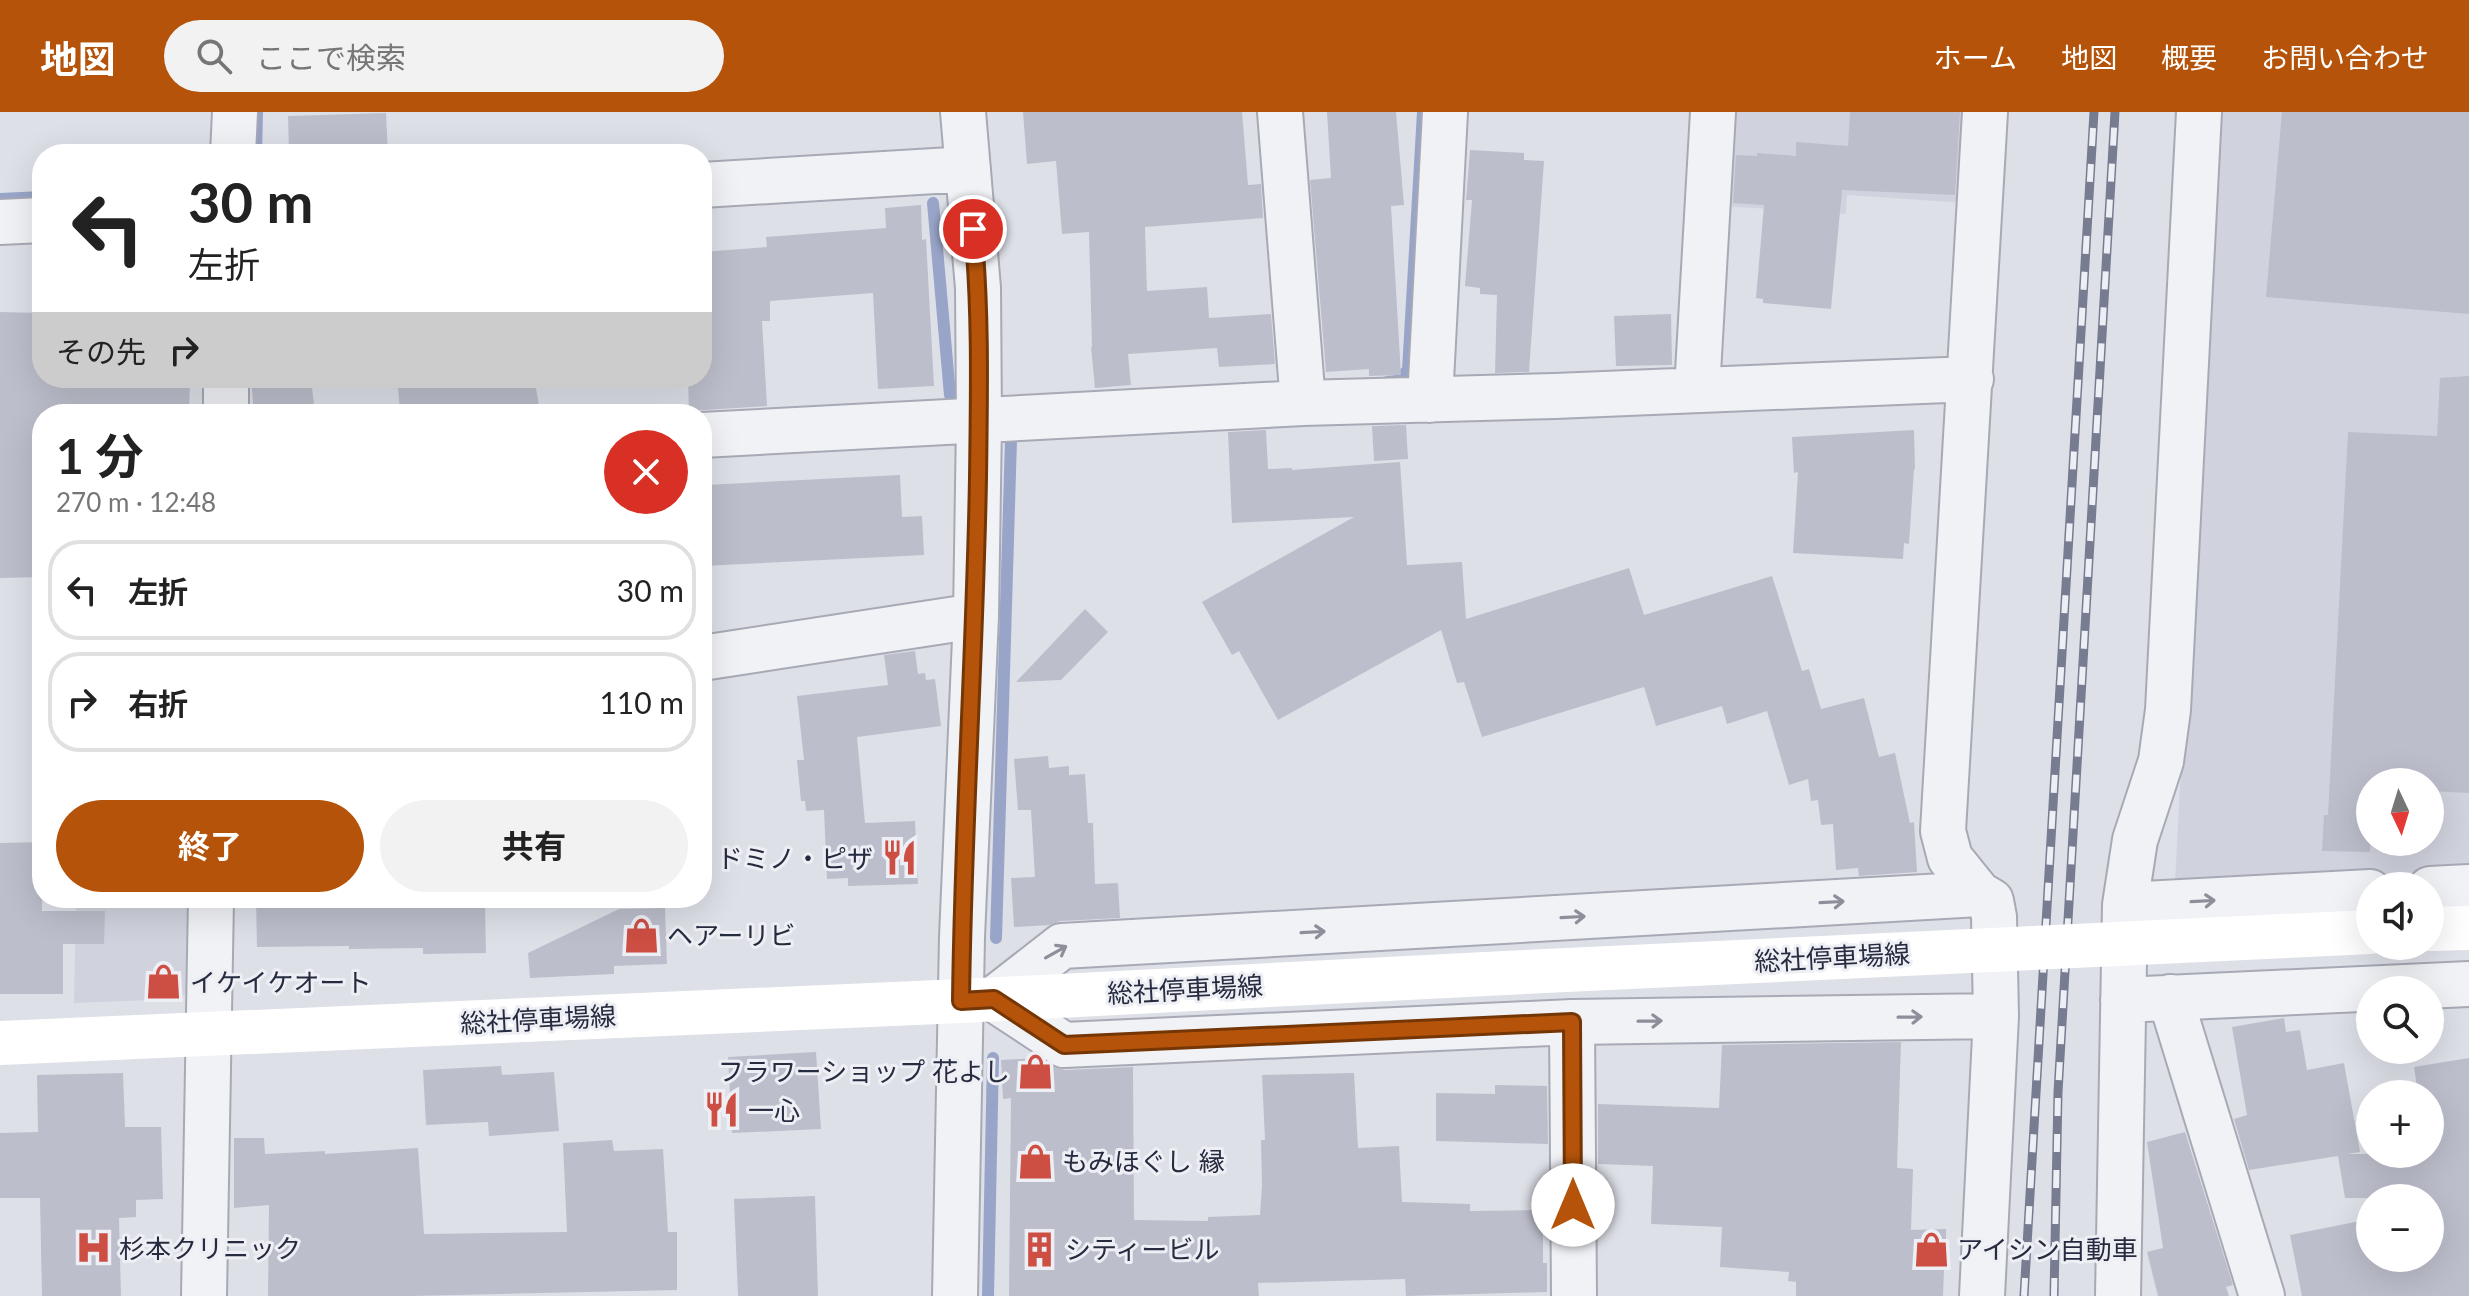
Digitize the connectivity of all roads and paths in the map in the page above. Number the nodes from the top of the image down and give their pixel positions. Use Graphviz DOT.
graph roads {
  1 [pos="235,112"];
  2 [pos="963,112"];
  3 [pos="1280,112"];
  4 [pos="1445,112"];
  5 [pos="1713,112"];
  6 [pos="1985,112"];
  7 [pos="2199,112"];
  8 [pos="233,144"];
  9 [pos="968,169"];
  10 [pos="712,184"];
  11 [pos="32,220"];
  12 [pos="0,222"];
  13 [pos="1971,379"];
  14 [pos="1697,390"];
  15 [pos="1430,400"];
  16 [pos="1303,403"];
  17 [pos="979,422"];
  18 [pos="712,435"];
  19 [pos="976,616"];
  20 [pos="712,656"];
  21 [pos="2469,887"];
  22 [pos="2444,888"];
  23 [pos="2356,893"];
  24 [pos="1979,894"];
  25 [pos="2125,905"];
  26 [pos="211,908"];
  27 [pos="2469,928"];
  28 [pos="2444,929"];
  29 [pos="2356,933"];
  30 [pos="2469,984"];
  31 [pos="2170,997"];
  32 [pos="978,1000"];
  33 [pos="2123,1000"];
  34 [pos="1996,1016"];
  35 [pos="1572,1022"];
  36 [pos="207,1034"];
  37 [pos="0,1043"];
  38 [pos="204,1296"];
  39 [pos="955,1296"];
  40 [pos="1574,1296"];
  41 [pos="1982,1296"];
  42 [pos="2118,1296"];
  43 [pos="2262,1296"];
  1 -- 8 [label="street"];
  2 -- 9 [label="street"];
  3 -- 16 [label="street"];
  4 -- 15 [label="street"];
  5 -- 14 [label="street"];
  6 -- 13 [label="street"];
  7 -- 25 [label="street"];
  9 -- 10 [label="street"];
  9 -- 17 [label="street"];
  11 -- 12 [label="street"];
  13 -- 14 [label="street"];
  13 -- 24 [label="street"];
  14 -- 15 [label="street"];
  15 -- 16 [label="street"];
  16 -- 17 [label="street"];
  17 -- 18 [label="street"];
  17 -- 19 [label="street"];
  19 -- 20 [label="street"];
  19 -- 32 [label="street"];
  21 -- 22 [label="street"];
  25 -- 23 [label="street, one-way"];
  32 -- 24 [label="street, one-way"];
  24 -- 34 [label="street"];
  25 -- 33 [label="street"];
  26 -- 36 [label="street"];
  27 -- 28 [label="main road"];
  29 -- 32 [label="main road, 総社停車場線, bridge"];
  30 -- 31 [label="street"];
  31 -- 33 [label="street"];
  31 -- 43 [label="street"];
  32 -- 35 [label="street"];
  32 -- 36 [label="main road, 総社停車場線"];
  32 -- 39 [label="street"];
  33 -- 42 [label="street"];
  35 -- 34 [label="street, one-way"];
  34 -- 41 [label="street"];
  35 -- 40 [label="street"];
  36 -- 37 [label="main road, 総社停車場線"];
  36 -- 38 [label="street"];
}
